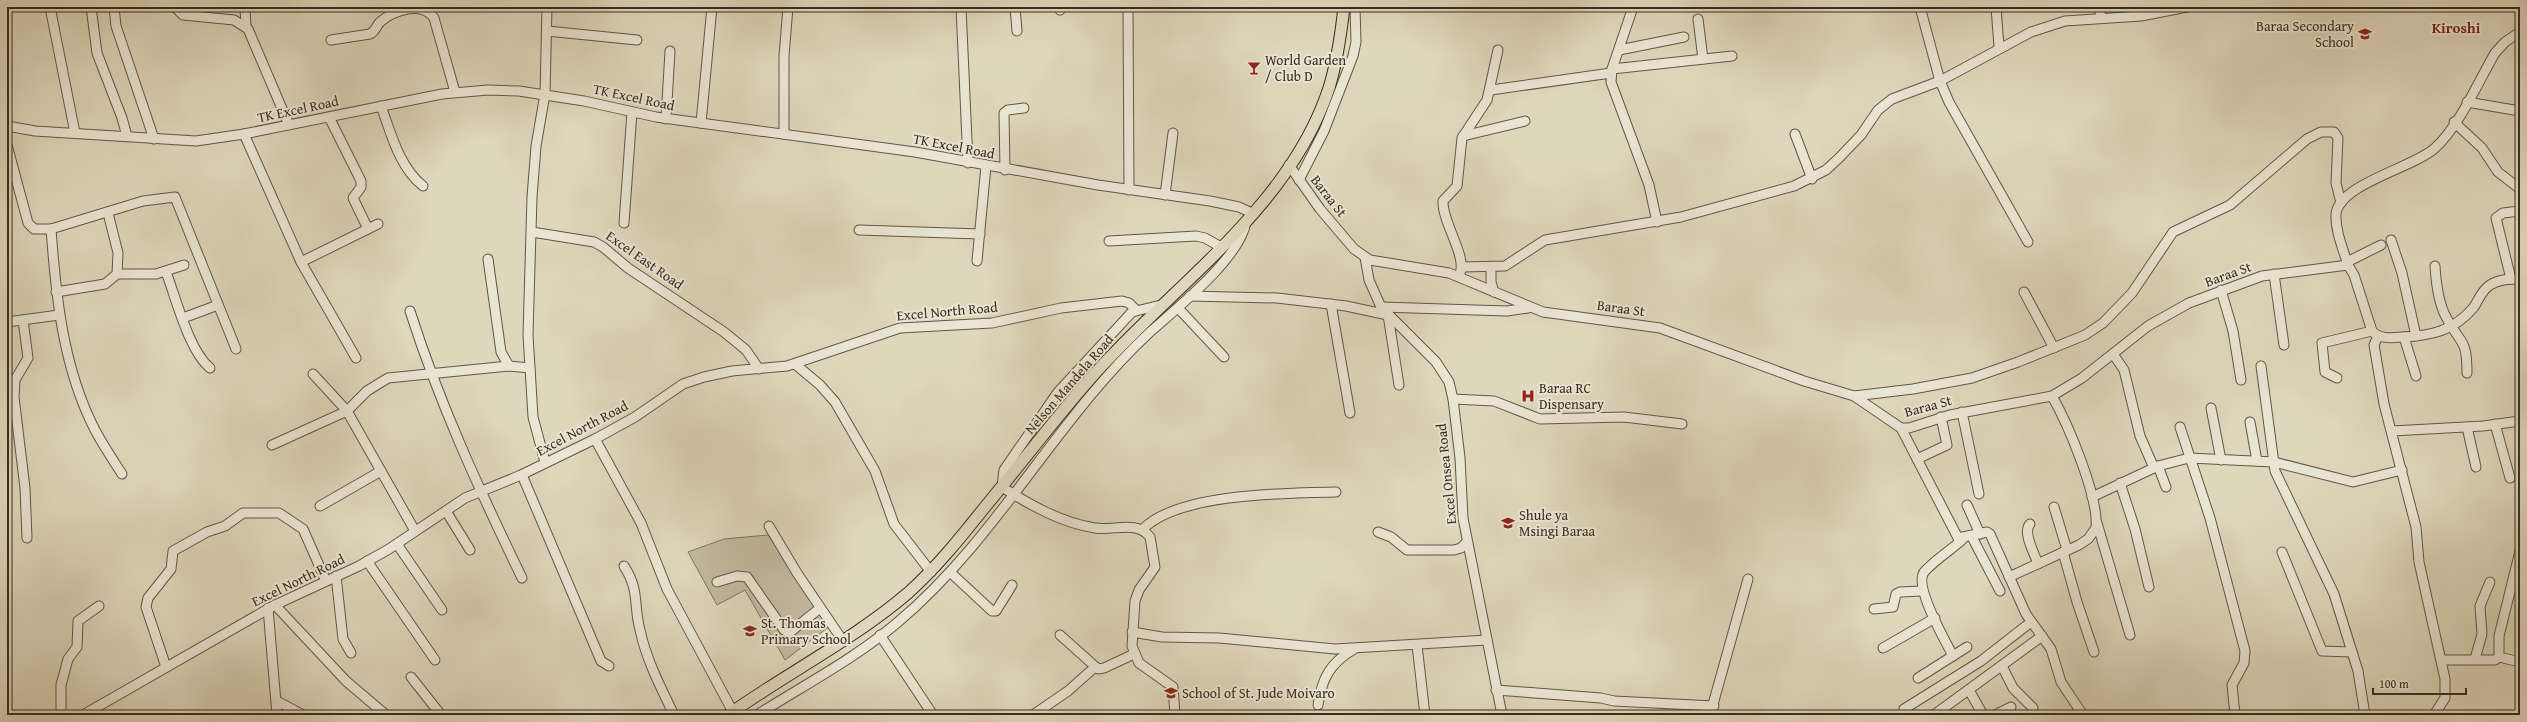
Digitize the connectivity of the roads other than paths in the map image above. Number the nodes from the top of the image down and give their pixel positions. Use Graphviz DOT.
graph roads {
  1 [pos="50,7"];
  2 [pos="91,7"];
  3 [pos="114,7"];
  4 [pos="175,7"];
  5 [pos="245,7"];
  6 [pos="547,7"];
  7 [pos="712,7"];
  8 [pos="788,7"];
  9 [pos="961,7"];
  10 [pos="1015,7"];
  11 [pos="1128,7"];
  12 [pos="1344,7"];
  13 [pos="1355,7"];
  14 [pos="1633,7"];
  15 [pos="1920,7"];
  16 [pos="1996,7"];
  17 [pos="2099,7"];
  18 [pos="2187,7"];
  19 [pos="2516,7"];
  20 [pos="2167,8"];
  21 [pos="2520,9"];
  22 [pos="2139,11"];
  23 [pos="2101,18"];
  24 [pos="1698,19"];
  25 [pos="246,27"];
  26 [pos="547,31"];
  27 [pos="1017,31"];
  28 [pos="2520,31"];
  29 [pos="1684,37"];
  30 [pos="330,40"];
  31 [pos="637,40"];
  32 [pos="1999,47"];
  33 [pos="1498,50"];
  34 [pos="1619,50"];
  35 [pos="670,51"];
  36 [pos="1732,56"];
  37 [pos="1703,59"];
  38 [pos="1611,71"];
  39 [pos="1940,80"];
  40 [pos="1491,90"];
  41 [pos="455,92"];
  42 [pos="545,94"];
  43 [pos="2467,102"];
  44 [pos="381,106"];
  45 [pos="1024,108"];
  46 [pos="2520,111"];
  47 [pos="632,112"];
  48 [pos="329,118"];
  49 [pos="666,119"];
  50 [pos="1525,121"];
  51 [pos="2454,122"];
  52 [pos="701,123"];
  53 [pos="289,125"];
  54 [pos="7,126"];
  55 [pos="75,133"];
  56 [pos="1173,133"];
  57 [pos="244,134"];
  58 [pos="784,134"];
  59 [pos="1795,134"];
  60 [pos="127,136"];
  61 [pos="1463,136"];
  62 [pos="154,139"];
  63 [pos="7,145"];
  64 [pos="968,163"];
  65 [pos="1289,165"];
  66 [pos="986,166"];
  67 [pos="1005,170"];
  68 [pos="1812,178"];
  69 [pos="1299,180"];
  70 [pos="423,186"];
  71 [pos="2520,189"];
  72 [pos="1128,190"];
  73 [pos="1165,195"];
  74 [pos="2341,203"];
  75 [pos="2520,211"];
  76 [pos="108,213"];
  77 [pos="1254,214"];
  78 [pos="1246,222"];
  79 [pos="1657,222"];
  80 [pos="624,223"];
  81 [pos="378,224"];
  82 [pos="51,229"];
  83 [pos="368,229"];
  84 [pos="860,230"];
  85 [pos="532,232"];
  86 [pos="980,234"];
  87 [pos="2391,240"];
  88 [pos="1109,241"];
  89 [pos="2028,242"];
  90 [pos="2381,245"];
  91 [pos="1221,247"];
  92 [pos="1364,257"];
  93 [pos="488,259"];
  94 [pos="977,261"];
  95 [pos="301,262"];
  96 [pos="2347,263"];
  97 [pos="184,265"];
  98 [pos="2436,266"];
  99 [pos="1491,267"];
  100 [pos="166,272"];
  101 [pos="1461,272"];
  102 [pos="116,274"];
  103 [pos="2274,274"];
  104 [pos="2515,279"];
  105 [pos="2221,290"];
  106 [pos="56,292"];
  107 [pos="1494,292"];
  108 [pos="2024,292"];
  109 [pos="1190,296"];
  110 [pos="1331,304"];
  111 [pos="218,305"];
  112 [pos="1161,305"];
  113 [pos="1381,307"];
  114 [pos="1178,308"];
  115 [pos="1528,308"];
  116 [pos="1136,310"];
  117 [pos="410,311"];
  118 [pos="59,315"];
  119 [pos="1388,315"];
  120 [pos="183,318"];
  121 [pos="22,320"];
  122 [pos="7,322"];
  123 [pos="2453,327"];
  124 [pos="2375,334"];
  125 [pos="2416,336"];
  126 [pos="2404,337"];
  127 [pos="2284,345"];
  128 [pos="2054,348"];
  129 [pos="236,349"];
  130 [pos="2114,354"];
  131 [pos="1224,357"];
  132 [pos="356,358"];
  133 [pos="795,364"];
  134 [pos="509,366"];
  135 [pos="2260,366"];
  136 [pos="210,368"];
  137 [pos="530,368"];
  138 [pos="759,369"];
  139 [pos="430,373"];
  140 [pos="2467,373"];
  141 [pos="313,374"];
  142 [pos="2416,376"];
  143 [pos="2337,378"];
  144 [pos="2241,380"];
  145 [pos="1399,385"];
  146 [pos="1854,396"];
  147 [pos="2052,396"];
  148 [pos="1453,398"];
  149 [pos="2211,408"];
  150 [pos="347,411"];
  151 [pos="1962,412"];
  152 [pos="1350,413"];
  153 [pos="1941,417"];
  154 [pos="2520,421"];
  155 [pos="2250,422"];
  156 [pos="1682,424"];
  157 [pos="2495,424"];
  158 [pos="2180,426"];
  159 [pos="2467,427"];
  160 [pos="1901,428"];
  161 [pos="2392,431"];
  162 [pos="595,439"];
  163 [pos="272,445"];
  164 [pos="2189,458"];
  165 [pos="1917,459"];
  166 [pos="2221,460"];
  167 [pos="2257,461"];
  168 [pos="545,462"];
  169 [pos="2274,462"];
  170 [pos="2156,467"];
  171 [pos="2476,467"];
  172 [pos="2402,470"];
  173 [pos="381,471"];
  174 [pos="122,474"];
  175 [pos="522,475"];
  176 [pos="2510,478"];
  177 [pos="2120,483"];
  178 [pos="2166,486"];
  179 [pos="1002,487"];
  180 [pos="480,490"];
  181 [pos="1336,492"];
  182 [pos="1012,494"];
  183 [pos="1980,494"];
  184 [pos="2092,497"];
  185 [pos="1967,505"];
  186 [pos="320,506"];
  187 [pos="2054,506"];
  188 [pos="446,510"];
  189 [pos="2097,523"];
  190 [pos="2030,524"];
  191 [pos="769,526"];
  192 [pos="1142,529"];
  193 [pos="415,531"];
  194 [pos="1378,532"];
  195 [pos="1976,535"];
  196 [pos="27,538"];
  197 [pos="1963,539"];
  198 [pos="1467,542"];
  199 [pos="397,544"];
  200 [pos="470,550"];
  201 [pos="2065,551"];
  202 [pos="2520,551"];
  203 [pos="2282,552"];
  204 [pos="367,561"];
  205 [pos="2038,564"];
  206 [pos="624,566"];
  207 [pos="930,572"];
  208 [pos="950,572"];
  209 [pos="336,576"];
  210 [pos="2009,577"];
  211 [pos="522,578"];
  212 [pos="1748,579"];
  213 [pos="326,581"];
  214 [pos="716,582"];
  215 [pos="2490,582"];
  216 [pos="1012,585"];
  217 [pos="2148,587"];
  218 [pos="1922,591"];
  219 [pos="2000,591"];
  220 [pos="99,606"];
  221 [pos="272,607"];
  222 [pos="820,608"];
  223 [pos="1874,609"];
  224 [pos="442,610"];
  225 [pos="1935,618"];
  226 [pos="2031,622"];
  227 [pos="1132,632"];
  228 [pos="880,635"];
  229 [pos="1060,635"];
  230 [pos="2130,635"];
  231 [pos="2042,636"];
  232 [pos="843,640"];
  233 [pos="1487,640"];
  234 [pos="1416,645"];
  235 [pos="1967,647"];
  236 [pos="1882,648"];
  237 [pos="1355,649"];
  238 [pos="2094,652"];
  239 [pos="2352,652"];
  240 [pos="351,653"];
  241 [pos="1134,654"];
  242 [pos="1953,656"];
  243 [pos="2499,657"];
  244 [pos="2474,659"];
  245 [pos="435,660"];
  246 [pos="2442,660"];
  247 [pos="2520,662"];
  248 [pos="610,666"];
  249 [pos="2002,666"];
  250 [pos="166,667"];
  251 [pos="1095,667"];
  252 [pos="411,677"];
  253 [pos="1918,678"];
  254 [pos="1496,690"];
  255 [pos="1969,690"];
  256 [pos="277,701"];
  257 [pos="1318,705"];
  258 [pos="2011,707"];
  259 [pos="2033,708"];
  260 [pos="1904,709"];
  261 [pos="1712,710"];
  262 [pos="731,713"];
  263 [pos="61,715"];
  264 [pos="83,715"];
  265 [pos="277,715"];
  266 [pos="302,715"];
  267 [pos="386,715"];
  268 [pos="441,715"];
  269 [pos="674,715"];
  270 [pos="757,715"];
  271 [pos="933,715"];
  272 [pos="1033,715"];
  273 [pos="1175,715"];
  274 [pos="1425,715"];
  275 [pos="1502,715"];
  276 [pos="1934,715"];
  277 [pos="1982,715"];
  278 [pos="1995,715"];
  279 [pos="2083,715"];
  280 [pos="2235,715"];
  281 [pos="2365,715"];
  282 [pos="2434,715"];
  1 -- 55 [label="street"];
  2 -- 60 [label="street"];
  3 -- 62 [label="street"];
  4 -- 25 [label="street"];
  5 -- 25 [label="street"];
  6 -- 26 [label="street"];
  7 -- 52 [label="street"];
  8 -- 58 [label="street"];
  9 -- 64 [label="street"];
  10 -- 27 [label="street"];
  11 -- 72 [label="street"];
  12 -- 65 [label="main road, Nelson Mandela Road"];
  13 -- 69 [label="street"];
  14 -- 34 [label="street"];
  15 -- 39 [label="street"];
  16 -- 32 [label="street"];
  17 -- 23 [label="street"];
  18 -- 20 [label="street"];
  19 -- 21 [label="street"];
  20 -- 22 [label="street"];
  22 -- 23 [label="street"];
  23 -- 32 [label="street"];
  24 -- 37 [label="street"];
  25 -- 53 [label="street"];
  26 -- 31 [label="street"];
  26 -- 42 [label="street"];
  28 -- 43 [label="street"];
  29 -- 34 [label="street"];
  30 -- 41 [label="street"];
  32 -- 39 [label="street"];
  33 -- 40 [label="street"];
  34 -- 38 [label="street"];
  35 -- 49 [label="street"];
  36 -- 37 [label="street"];
  37 -- 38 [label="street"];
  38 -- 40 [label="street"];
  38 -- 79 [label="street"];
  39 -- 68 [label="street"];
  39 -- 89 [label="street"];
  40 -- 61 [label="street"];
  41 -- 42 [label="street, TK Excel Road"];
  41 -- 44 [label="street, TK Excel Road"];
  42 -- 47 [label="street, TK Excel Road"];
  42 -- 85 [label="street"];
  43 -- 46 [label="street"];
  43 -- 51 [label="street"];
  44 -- 48 [label="street, TK Excel Road"];
  44 -- 70 [label="street"];
  45 -- 67 [label="street"];
  47 -- 49 [label="street, TK Excel Road"];
  47 -- 80 [label="street"];
  48 -- 53 [label="street, TK Excel Road"];
  48 -- 83 [label="street"];
  49 -- 52 [label="street, TK Excel Road"];
  50 -- 61 [label="street"];
  51 -- 71 [label="street"];
  51 -- 74 [label="street"];
  52 -- 58 [label="street, TK Excel Road"];
  53 -- 57 [label="street, TK Excel Road"];
  54 -- 55 [label="street, TK Excel Road"];
  55 -- 60 [label="street, TK Excel Road"];
  56 -- 73 [label="street"];
  57 -- 62 [label="street, TK Excel Road"];
  57 -- 95 [label="street"];
  58 -- 64 [label="street, TK Excel Road"];
  59 -- 68 [label="street"];
  60 -- 62 [label="street, TK Excel Road"];
  61 -- 101 [label="street"];
  63 -- 82 [label="street"];
  64 -- 66 [label="street, TK Excel Road"];
  65 -- 69 [label="street, Baraa St"];
  65 -- 77 [label="main road, Nelson Mandela Road"];
  66 -- 67 [label="street, TK Excel Road"];
  66 -- 86 [label="street"];
  67 -- 72 [label="street, TK Excel Road"];
  68 -- 79 [label="street"];
  69 -- 92 [label="street, Baraa St"];
  72 -- 73 [label="street, TK Excel Road"];
  73 -- 77 [label="street, TK Excel Road"];
  74 -- 96 [label="street"];
  74 -- 128 [label="street"];
  75 -- 104 [label="street"];
  76 -- 82 [label="street"];
  76 -- 102 [label="street"];
  76 -- 111 [label="street"];
  77 -- 78 [label="main road, Nelson Mandela Road"];
  78 -- 91 [label="main road, Nelson Mandela Road"];
  78 -- 109 [label="street"];
  79 -- 99 [label="street"];
  81 -- 83 [label="street"];
  82 -- 106 [label="street"];
  83 -- 95 [label="street"];
  84 -- 86 [label="street"];
  85 -- 137 [label="street"];
  85 -- 138 [label="street, Excel East Road"];
  86 -- 94 [label="street"];
  87 -- 125 [label="street"];
  88 -- 91 [label="street"];
  90 -- 96 [label="street, Baraa St"];
  91 -- 112 [label="main road, Nelson Mandela Road"];
  92 -- 101 [label="street, Baraa St"];
  92 -- 113 [label="street, Excel Onsea Road"];
  93 -- 134 [label="street"];
  95 -- 132 [label="street"];
  96 -- 103 [label="street, Baraa St"];
  96 -- 124 [label="street"];
  97 -- 100 [label="street"];
  98 -- 123 [label="street"];
  99 -- 101 [label="street"];
  99 -- 107 [label="street"];
  100 -- 102 [label="street"];
  100 -- 120 [label="street"];
  101 -- 107 [label="street, Baraa St"];
  102 -- 106 [label="street"];
  103 -- 105 [label="street, Baraa St"];
  103 -- 127 [label="street"];
  104 -- 123 [label="street"];
  105 -- 130 [label="street, Baraa St"];
  105 -- 144 [label="street"];
  106 -- 118 [label="street"];
  107 -- 115 [label="street, Baraa St"];
  108 -- 128 [label="street"];
  109 -- 110 [label="street"];
  109 -- 114 [label="street"];
  110 -- 119 [label="street"];
  110 -- 152 [label="street"];
  111 -- 120 [label="street"];
  111 -- 129 [label="street"];
  112 -- 116 [label="street"];
  112 -- 179 [label="main road, Nelson Mandela Road"];
  113 -- 115 [label="street"];
  113 -- 119 [label="street, Excel Onsea Road"];
  114 -- 131 [label="street"];
  114 -- 182 [label="street"];
  115 -- 146 [label="street, Baraa St"];
  116 -- 133 [label="street, Excel North Road"];
  116 -- 179 [label="street"];
  117 -- 139 [label="street"];
  118 -- 121 [label="street"];
  118 -- 174 [label="street"];
  119 -- 145 [label="street"];
  119 -- 148 [label="street, Excel Onsea Road"];
  120 -- 136 [label="street"];
  121 -- 122 [label="street"];
  121 -- 196 [label="street"];
  123 -- 125 [label="street"];
  123 -- 140 [label="street"];
  124 -- 126 [label="street"];
  124 -- 143 [label="street"];
  124 -- 161 [label="street"];
  125 -- 126 [label="street"];
  126 -- 142 [label="street"];
  128 -- 146 [label="street"];
  130 -- 147 [label="street, Baraa St"];
  130 -- 170 [label="street"];
  133 -- 138 [label="street, Excel North Road"];
  133 -- 207 [label="street"];
  134 -- 137 [label="street"];
  134 -- 139 [label="street"];
  135 -- 169 [label="street"];
  137 -- 168 [label="street"];
  138 -- 162 [label="street, Excel North Road"];
  139 -- 150 [label="street"];
  139 -- 180 [label="street"];
  141 -- 150 [label="street"];
  146 -- 160 [label="street, Baraa St"];
  147 -- 151 [label="street, Baraa St"];
  147 -- 184 [label="street"];
  148 -- 156 [label="street"];
  148 -- 198 [label="street, Excel Onsea Road"];
  149 -- 166 [label="street"];
  150 -- 163 [label="street"];
  150 -- 173 [label="street"];
  151 -- 153 [label="street, Baraa St"];
  151 -- 183 [label="street"];
  153 -- 160 [label="street, Baraa St"];
  153 -- 165 [label="street"];
  154 -- 157 [label="street"];
  155 -- 167 [label="street"];
  157 -- 159 [label="street"];
  157 -- 176 [label="street"];
  158 -- 164 [label="street"];
  159 -- 161 [label="street"];
  159 -- 171 [label="street"];
  160 -- 165 [label="street"];
  161 -- 172 [label="street"];
  162 -- 168 [label="street, Excel North Road"];
  162 -- 262 [label="street"];
  164 -- 166 [label="street"];
  164 -- 170 [label="street"];
  164 -- 280 [label="street"];
  165 -- 197 [label="street"];
  166 -- 167 [label="street"];
  167 -- 169 [label="street"];
  168 -- 175 [label="street, Excel North Road"];
  169 -- 172 [label="street"];
  169 -- 239 [label="street"];
  170 -- 177 [label="street"];
  170 -- 178 [label="street"];
  172 -- 246 [label="street"];
  173 -- 186 [label="street"];
  173 -- 193 [label="street"];
  175 -- 180 [label="street, Excel North Road"];
  175 -- 248 [label="street"];
  177 -- 184 [label="street"];
  177 -- 217 [label="street"];
  179 -- 182 [label="street"];
  179 -- 207 [label="main road, Nelson Mandela Road"];
  180 -- 188 [label="street, Excel North Road"];
  180 -- 211 [label="street"];
  181 -- 192 [label="street"];
  182 -- 192 [label="street"];
  182 -- 208 [label="street"];
  184 -- 189 [label="street"];
  185 -- 195 [label="street"];
  187 -- 201 [label="street"];
  188 -- 193 [label="street, Excel North Road"];
  188 -- 200 [label="street"];
  189 -- 201 [label="street"];
  189 -- 230 [label="street"];
  190 -- 205 [label="street"];
  191 -- 222 [label="street"];
  192 -- 227 [label="street"];
  193 -- 199 [label="street, Excel North Road"];
  194 -- 198 [label="street"];
  195 -- 197 [label="street"];
  195 -- 210 [label="street"];
  195 -- 219 [label="street"];
  197 -- 218 [label="street"];
  198 -- 233 [label="street, Excel Onsea Road"];
  199 -- 204 [label="street, Excel North Road"];
  199 -- 224 [label="street"];
  201 -- 205 [label="street"];
  201 -- 238 [label="street"];
  202 -- 243 [label="street"];
  203 -- 239 [label="street"];
  204 -- 209 [label="street, Excel North Road"];
  204 -- 245 [label="street"];
  205 -- 210 [label="street"];
  206 -- 269 [label="street"];
  207 -- 232 [label="main road, Nelson Mandela Road"];
  208 -- 216 [label="street"];
  208 -- 228 [label="street"];
  209 -- 213 [label="street, Excel North Road"];
  209 -- 240 [label="street"];
  210 -- 226 [label="street"];
  212 -- 261 [label="street"];
  213 -- 221 [label="street, Excel North Road"];
  213 -- 250 [label="street"];
  214 -- 222 [label="street"];
  215 -- 244 [label="street"];
  218 -- 223 [label="street"];
  218 -- 225 [label="street"];
  220 -- 263 [label="street"];
  221 -- 250 [label="street, Excel North Road"];
  221 -- 256 [label="street"];
  221 -- 267 [label="street"];
  222 -- 232 [label="street"];
  225 -- 236 [label="street"];
  225 -- 242 [label="street"];
  226 -- 231 [label="street"];
  226 -- 260 [label="street"];
  227 -- 237 [label="street"];
  227 -- 241 [label="street"];
  228 -- 270 [label="street"];
  228 -- 271 [label="street"];
  229 -- 251 [label="street"];
  231 -- 249 [label="street"];
  231 -- 279 [label="street"];
  232 -- 262 [label="main road, Nelson Mandela Road"];
  233 -- 234 [label="street"];
  233 -- 254 [label="street, Excel Onsea Road"];
  234 -- 237 [label="street"];
  234 -- 274 [label="street"];
  235 -- 242 [label="street"];
  237 -- 257 [label="street"];
  239 -- 281 [label="street"];
  241 -- 251 [label="street"];
  241 -- 273 [label="street"];
  242 -- 253 [label="street"];
  243 -- 244 [label="street"];
  243 -- 247 [label="street"];
  244 -- 246 [label="street"];
  246 -- 282 [label="street"];
  249 -- 255 [label="street"];
  249 -- 259 [label="street"];
  250 -- 264 [label="street, Excel North Road"];
  251 -- 272 [label="street"];
  252 -- 268 [label="street"];
  254 -- 261 [label="street"];
  254 -- 275 [label="street, Excel Onsea Road"];
  255 -- 276 [label="street"];
  255 -- 277 [label="street"];
  256 -- 265 [label="street"];
  256 -- 266 [label="street"];
  258 -- 278 [label="street"];
}
